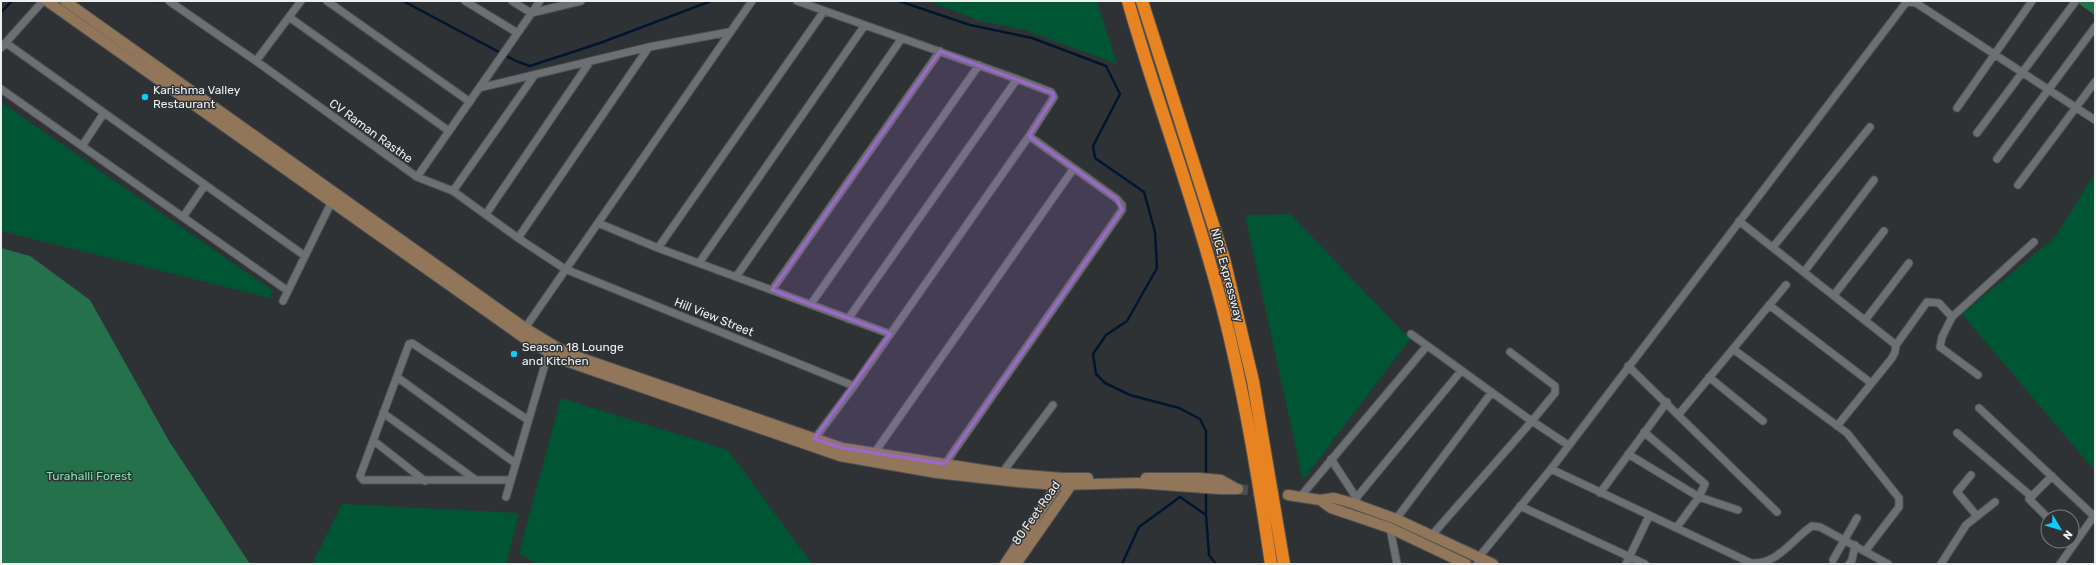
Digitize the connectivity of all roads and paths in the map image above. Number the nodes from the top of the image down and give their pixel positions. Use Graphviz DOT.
graph roads {
  1 [pos="43,1"];
  2 [pos="47,1"];
  3 [pos="65,1"];
  4 [pos="169,1"];
  5 [pos="302,1"];
  6 [pos="328,1"];
  7 [pos="464,1"];
  8 [pos="512,1"];
  9 [pos="540,1"];
  10 [pos="581,1"];
  11 [pos="752,1"];
  12 [pos="797,1"];
  13 [pos="1128,1"];
  14 [pos="1142,1"];
  15 [pos="2032,1"];
  16 [pos="2075,2"];
  17 [pos="824,11"];
  18 [pos="531,14"];
  19 [pos="289,17"];
  20 [pos="865,25"];
  21 [pos="2095,27"];
  22 [pos="516,32"];
  23 [pos="729,32"];
  24 [pos="902,38"];
  25 [pos="3,45"];
  26 [pos="648,47"];
  27 [pos="940,51"];
  28 [pos="1994,54"];
  29 [pos="256,61"];
  30 [pos="589,63"];
  31 [pos="978,65"];
  32 [pos="2023,72"];
  33 [pos="534,76"];
  34 [pos="1017,79"];
  35 [pos="2095,82"];
  36 [pos="479,88"];
  37 [pos="1,89"];
  38 [pos="2050,89"];
  39 [pos="470,102"];
  40 [pos="2077,107"];
  41 [pos="1957,108"];
  42 [pos="104,113"];
  43 [pos="2095,120"];
  44 [pos="1870,127"];
  45 [pos="449,131"];
  46 [pos="1977,133"];
  47 [pos="1029,136"];
  48 [pos="82,146"];
  49 [pos="1998,159"];
  50 [pos="1074,168"];
  51 [pos="417,177"];
  52 [pos="1874,180"];
  53 [pos="205,185"];
  54 [pos="2018,185"];
  55 [pos="453,192"];
  56 [pos="334,198"];
  57 [pos="486,214"];
  58 [pos="183,217"];
  59 [pos="1739,221"];
  60 [pos="598,223"];
  61 [pos="1884,232"];
  62 [pos="518,238"];
  63 [pos="2034,242"];
  64 [pos="1772,247"];
  65 [pos="658,248"];
  66 [pos="305,256"];
  67 [pos="699,263"];
  68 [pos="1909,264"];
  69 [pos="565,269"];
  70 [pos="1804,272"];
  71 [pos="736,277"];
  72 [pos="1786,285"];
  73 [pos="772,290"];
  74 [pos="288,291"];
  75 [pos="1834,295"];
  76 [pos="283,301"];
  77 [pos="810,304"];
  78 [pos="1769,305"];
  79 [pos="848,318"];
  80 [pos="1952,318"];
  81 [pos="1866,319"];
  82 [pos="523,332"];
  83 [pos="890,334"];
  84 [pos="1410,334"];
  85 [pos="1896,345"];
  86 [pos="1426,347"];
  87 [pos="1733,349"];
  88 [pos="1510,352"];
  89 [pos="548,354"];
  90 [pos="1628,366"];
  91 [pos="1461,371"];
  92 [pos="1978,374"];
  93 [pos="397,377"];
  94 [pos="1709,377"];
  95 [pos="1871,383"];
  96 [pos="854,386"];
  97 [pos="1492,392"];
  98 [pos="1667,402"];
  99 [pos="1053,405"];
  100 [pos="1978,408"];
  101 [pos="383,413"];
  102 [pos="1679,414"];
  103 [pos="528,420"];
  104 [pos="1763,421"];
  105 [pos="1532,422"];
  106 [pos="1837,426"];
  107 [pos="1644,432"];
  108 [pos="1957,433"];
  109 [pos="374,441"];
  110 [pos="812,443"];
  111 [pos="1568,445"];
  112 [pos="875,452"];
  113 [pos="1628,454"];
  114 [pos="1331,459"];
  115 [pos="515,463"];
  116 [pos="945,464"];
  117 [pos="1551,469"];
  118 [pos="1002,473"];
  119 [pos="1971,475"];
  120 [pos="2052,476"];
  121 [pos="476,480"];
  122 [pos="511,480"];
  123 [pos="425,481"];
  124 [pos="1060,481"];
  125 [pos="1074,481"];
  126 [pos="1220,485"];
  127 [pos="1600,493"];
  128 [pos="1288,495"];
  129 [pos="1300,496"];
  130 [pos="506,497"];
  131 [pos="1699,497"];
  132 [pos="2032,497"];
  133 [pos="1320,500"];
  134 [pos="1354,501"];
  135 [pos="1995,502"];
  136 [pos="1520,506"];
  137 [pos="1738,510"];
  138 [pos="2040,510"];
  139 [pos="1777,512"];
  140 [pos="1649,516"];
  141 [pos="1977,516"];
  142 [pos="2095,516"];
  143 [pos="1857,518"];
  144 [pos="1396,519"];
  145 [pos="1676,527"];
  146 [pos="1390,528"];
  147 [pos="2080,534"];
  148 [pos="1432,535"];
  149 [pos="1845,540"];
  150 [pos="1855,545"];
  151 [pos="2069,549"];
  152 [pos="1866,550"];
  153 [pos="1630,556"];
  154 [pos="1478,561"];
  155 [pos="1833,563"];
  156 [pos="1005,564"];
  157 [pos="1016,564"];
  158 [pos="1271,564"];
  159 [pos="1284,564"];
  160 [pos="1397,564"];
  161 [pos="1466,564"];
  162 [pos="1493,564"];
  163 [pos="1626,564"];
  164 [pos="1645,564"];
  165 [pos="1849,564"];
  166 [pos="1888,564"];
  167 [pos="1941,564"];
  168 [pos="2060,564"];
  1 -- 25 [label="street"];
  2 -- 56 [label="main road"];
  3 -- 56 [label="main road"];
  4 -- 29 [label="street, CV Raman Rasthe"];
  5 -- 19 [label="street"];
  6 -- 39 [label="street"];
  7 -- 22 [label="street"];
  8 -- 18 [label="street"];
  9 -- 18 [label="street"];
  10 -- 18 [label="street"];
  11 -- 23 [label="street"];
  12 -- 17 [label="street"];
  13 -- 158 [label="highway, NICE Expressway"];
  14 -- 159 [label="highway, NICE Expressway"];
  15 -- 28 [label="street"];
  16 -- 32 [label="street"];
  17 -- 20 [label="street"];
  17 -- 65 [label="street"];
  18 -- 22 [label="street"];
  19 -- 29 [label="street"];
  19 -- 45 [label="street"];
  20 -- 24 [label="street"];
  20 -- 67 [label="street"];
  21 -- 38 [label="street"];
  22 -- 36 [label="street"];
  23 -- 26 [label="street"];
  23 -- 60 [label="street"];
  24 -- 27 [label="street"];
  24 -- 71 [label="street"];
  25 -- 42 [label="street"];
  26 -- 30 [label="street"];
  26 -- 62 [label="street"];
  27 -- 31 [label="street"];
  27 -- 73 [label="street"];
  28 -- 32 [label="street"];
  28 -- 41 [label="street"];
  28 -- 59 [label="street"];
  29 -- 51 [label="street, CV Raman Rasthe"];
  30 -- 33 [label="street"];
  30 -- 57 [label="street"];
  31 -- 34 [label="street"];
  31 -- 77 [label="street"];
  32 -- 38 [label="street"];
  32 -- 46 [label="street"];
  33 -- 36 [label="street"];
  33 -- 55 [label="street"];
  34 -- 47 [label="street"];
  34 -- 79 [label="street"];
  35 -- 40 [label="street"];
  36 -- 39 [label="street"];
  37 -- 48 [label="street"];
  38 -- 40 [label="street"];
  38 -- 49 [label="street"];
  39 -- 45 [label="street"];
  40 -- 43 [label="street"];
  40 -- 54 [label="street"];
  42 -- 48 [label="street"];
  42 -- 53 [label="street"];
  44 -- 64 [label="street"];
  45 -- 51 [label="street"];
  47 -- 50 [label="street"];
  47 -- 83 [label="street"];
  48 -- 58 [label="street"];
  50 -- 112 [label="street"];
  50 -- 116 [label="street"];
  51 -- 55 [label="street, CV Raman Rasthe"];
  52 -- 70 [label="street"];
  53 -- 58 [label="street"];
  53 -- 66 [label="street"];
  55 -- 57 [label="street, CV Raman Rasthe"];
  56 -- 66 [label="street"];
  56 -- 82 [label="main road"];
  57 -- 62 [label="street, CV Raman Rasthe"];
  58 -- 74 [label="street"];
  59 -- 64 [label="street"];
  59 -- 90 [label="street"];
  60 -- 65 [label="street"];
  60 -- 69 [label="street"];
  61 -- 75 [label="street"];
  62 -- 69 [label="street, CV Raman Rasthe"];
  63 -- 80 [label="street"];
  64 -- 70 [label="street"];
  65 -- 67 [label="street"];
  66 -- 74 [label="street"];
  67 -- 71 [label="street"];
  68 -- 81 [label="street"];
  69 -- 82 [label="street"];
  69 -- 96 [label="street, Hill View Street"];
  70 -- 75 [label="street"];
  71 -- 73 [label="street"];
  72 -- 78 [label="street"];
  73 -- 77 [label="street"];
  74 -- 76 [label="street"];
  75 -- 81 [label="street"];
  77 -- 79 [label="street"];
  78 -- 87 [label="street"];
  78 -- 95 [label="street"];
  79 -- 83 [label="street"];
  80 -- 85 [label="street"];
  80 -- 92 [label="street"];
  81 -- 85 [label="street"];
  82 -- 89 [label="main road"];
  82 -- 110 [label="main road"];
  83 -- 96 [label="street"];
  84 -- 86 [label="street"];
  85 -- 95 [label="street"];
  86 -- 91 [label="street"];
  86 -- 114 [label="street"];
  87 -- 94 [label="street"];
  87 -- 106 [label="street"];
  88 -- 105 [label="street"];
  89 -- 103 [label="street"];
  89 -- 110 [label="main road"];
  90 -- 98 [label="street"];
  90 -- 111 [label="street"];
  91 -- 97 [label="street"];
  91 -- 134 [label="street"];
  93 -- 101 [label="street"];
  93 -- 103 [label="street"];
  93 -- 115 [label="street"];
  94 -- 102 [label="street"];
  94 -- 104 [label="street"];
  95 -- 106 [label="street"];
  96 -- 110 [label="street"];
  97 -- 105 [label="street"];
  97 -- 144 [label="street"];
  98 -- 102 [label="street"];
  98 -- 107 [label="street"];
  99 -- 118 [label="street"];
  100 -- 120 [label="street"];
  101 -- 109 [label="street"];
  101 -- 121 [label="street"];
  102 -- 139 [label="street"];
  103 -- 115 [label="street"];
  105 -- 111 [label="street"];
  105 -- 148 [label="street"];
  106 -- 152 [label="street"];
  107 -- 113 [label="street"];
  107 -- 131 [label="street"];
  108 -- 132 [label="street"];
  109 -- 123 [label="street"];
  109 -- 123 [label="street"];
  110 -- 112 [label="main road"];
  110 -- 124 [label="main road"];
  111 -- 117 [label="street"];
  112 -- 116 [label="main road"];
  113 -- 127 [label="street"];
  113 -- 131 [label="street"];
  114 -- 129 [label="street"];
  114 -- 134 [label="street"];
  115 -- 122 [label="street"];
  116 -- 118 [label="main road"];
  117 -- 127 [label="street"];
  117 -- 136 [label="street"];
  118 -- 124 [label="main road"];
  119 -- 141 [label="street"];
  120 -- 132 [label="street"];
  120 -- 142 [label="street"];
  121 -- 122 [label="street"];
  121 -- 123 [label="street"];
  122 -- 130 [label="street"];
  124 -- 125 [label="main road"];
  124 -- 156 [label="main road, 80 Feet Road"];
  125 -- 126 [label="main road"];
  125 -- 157 [label="main road, 80 Feet Road"];
  127 -- 140 [label="street"];
  128 -- 129 [label="main road"];
  129 -- 133 [label="main road"];
  131 -- 137 [label="street"];
  131 -- 145 [label="street"];
  132 -- 138 [label="street"];
  133 -- 134 [label="main road"];
  133 -- 146 [label="main road"];
  134 -- 144 [label="main road"];
  135 -- 141 [label="street"];
  136 -- 153 [label="street"];
  136 -- 154 [label="street"];
  140 -- 145 [label="street"];
  140 -- 153 [label="street"];
  141 -- 167 [label="street"];
  142 -- 147 [label="street"];
  143 -- 149 [label="street"];
  144 -- 148 [label="main road"];
  145 -- 149 [label="street"];
  146 -- 160 [label="street"];
  146 -- 161 [label="main road"];
  148 -- 154 [label="main road"];
  149 -- 150 [label="street"];
  149 -- 155 [label="street"];
  150 -- 152 [label="street"];
  150 -- 165 [label="street"];
  151 -- 168 [label="street"];
  152 -- 166 [label="street"];
  153 -- 163 [label="street"];
  153 -- 164 [label="street"];
  154 -- 162 [label="main road"];
}
